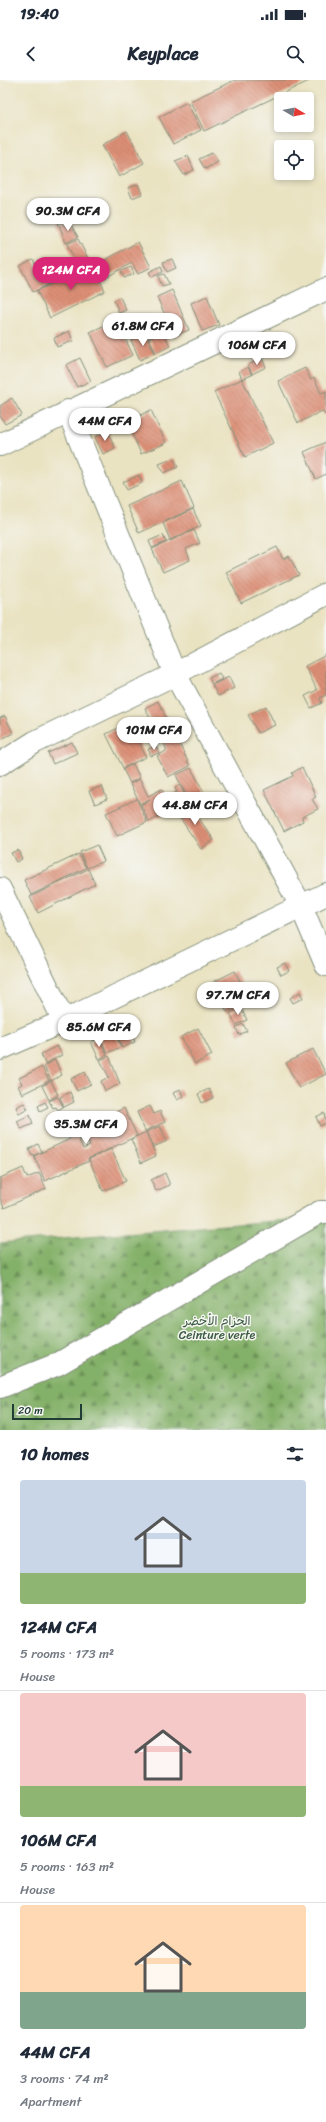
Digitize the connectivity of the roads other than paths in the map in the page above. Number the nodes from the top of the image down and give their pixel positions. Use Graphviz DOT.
graph roads {
  1 [pos="326,289"];
  2 [pos="68,411"];
  3 [pos="0,445"];
  4 [pos="326,594"];
  5 [pos="175,674"];
  6 [pos="0,764"];
  7 [pos="0,889"];
  8 [pos="326,894"];
  9 [pos="302,906"];
  10 [pos="326,965"];
  11 [pos="64,1021"];
  12 [pos="0,1049"];
  13 [pos="324,1211"];
  14 [pos="0,1387"];
  1 -- 2 [label="street"];
  2 -- 3 [label="street"];
  2 -- 5 [label="street"];
  4 -- 5 [label="street"];
  5 -- 6 [label="street"];
  5 -- 9 [label="street"];
  7 -- 11 [label="street"];
  8 -- 9 [label="street"];
  9 -- 10 [label="street"];
  9 -- 11 [label="street"];
  11 -- 12 [label="street"];
  13 -- 14 [label="street"];
}
